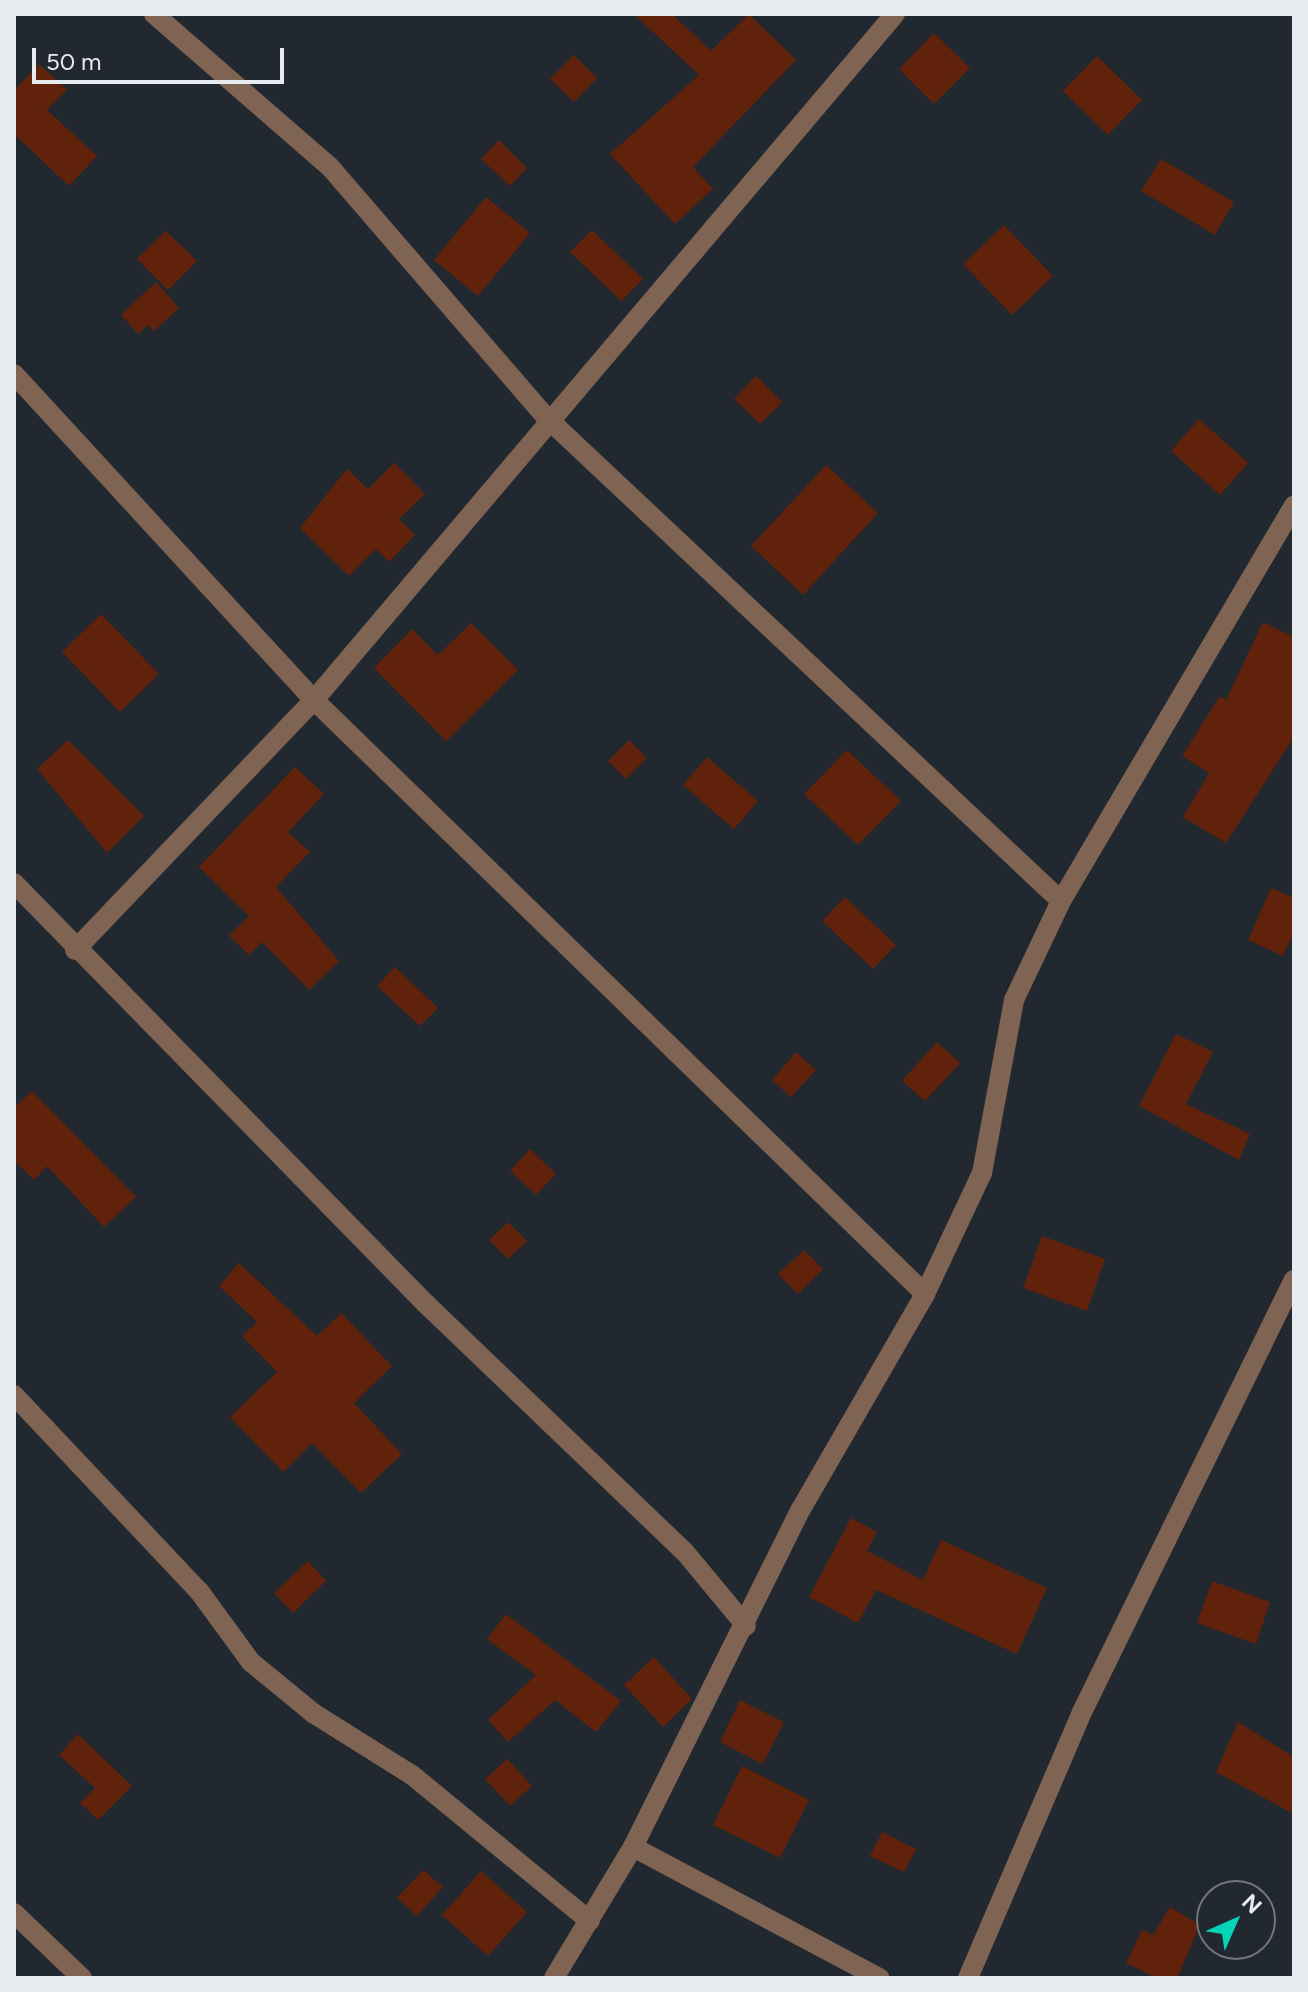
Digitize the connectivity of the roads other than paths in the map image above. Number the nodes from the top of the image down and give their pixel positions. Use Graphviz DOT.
graph roads {
  1 [pos="154,14"];
  2 [pos="895,14"];
  3 [pos="14,374"];
  4 [pos="547,418"];
  5 [pos="1294,505"];
  6 [pos="314,700"];
  7 [pos="14,883"];
  8 [pos="1061,901"];
  9 [pos="75,950"];
  10 [pos="1294,1280"];
  11 [pos="925,1294"];
  12 [pos="14,1395"];
  13 [pos="746,1626"];
  14 [pos="633,1847"];
  15 [pos="14,1913"];
  16 [pos="590,1921"];
  17 [pos="82,1978"];
  18 [pos="554,1978"];
  19 [pos="879,1978"];
  20 [pos="968,1978"];
  1 -- 4 [label="street"];
  2 -- 4 [label="street"];
  3 -- 6 [label="street"];
  4 -- 6 [label="street"];
  4 -- 8 [label="street"];
  5 -- 8 [label="street"];
  6 -- 9 [label="street"];
  6 -- 11 [label="street"];
  7 -- 9 [label="street"];
  8 -- 11 [label="street"];
  9 -- 13 [label="street"];
  10 -- 20 [label="street"];
  11 -- 13 [label="street"];
  12 -- 16 [label="street"];
  13 -- 14 [label="street"];
  14 -- 16 [label="street"];
  14 -- 19 [label="street"];
  15 -- 17 [label="street"];
  16 -- 18 [label="street"];
}
